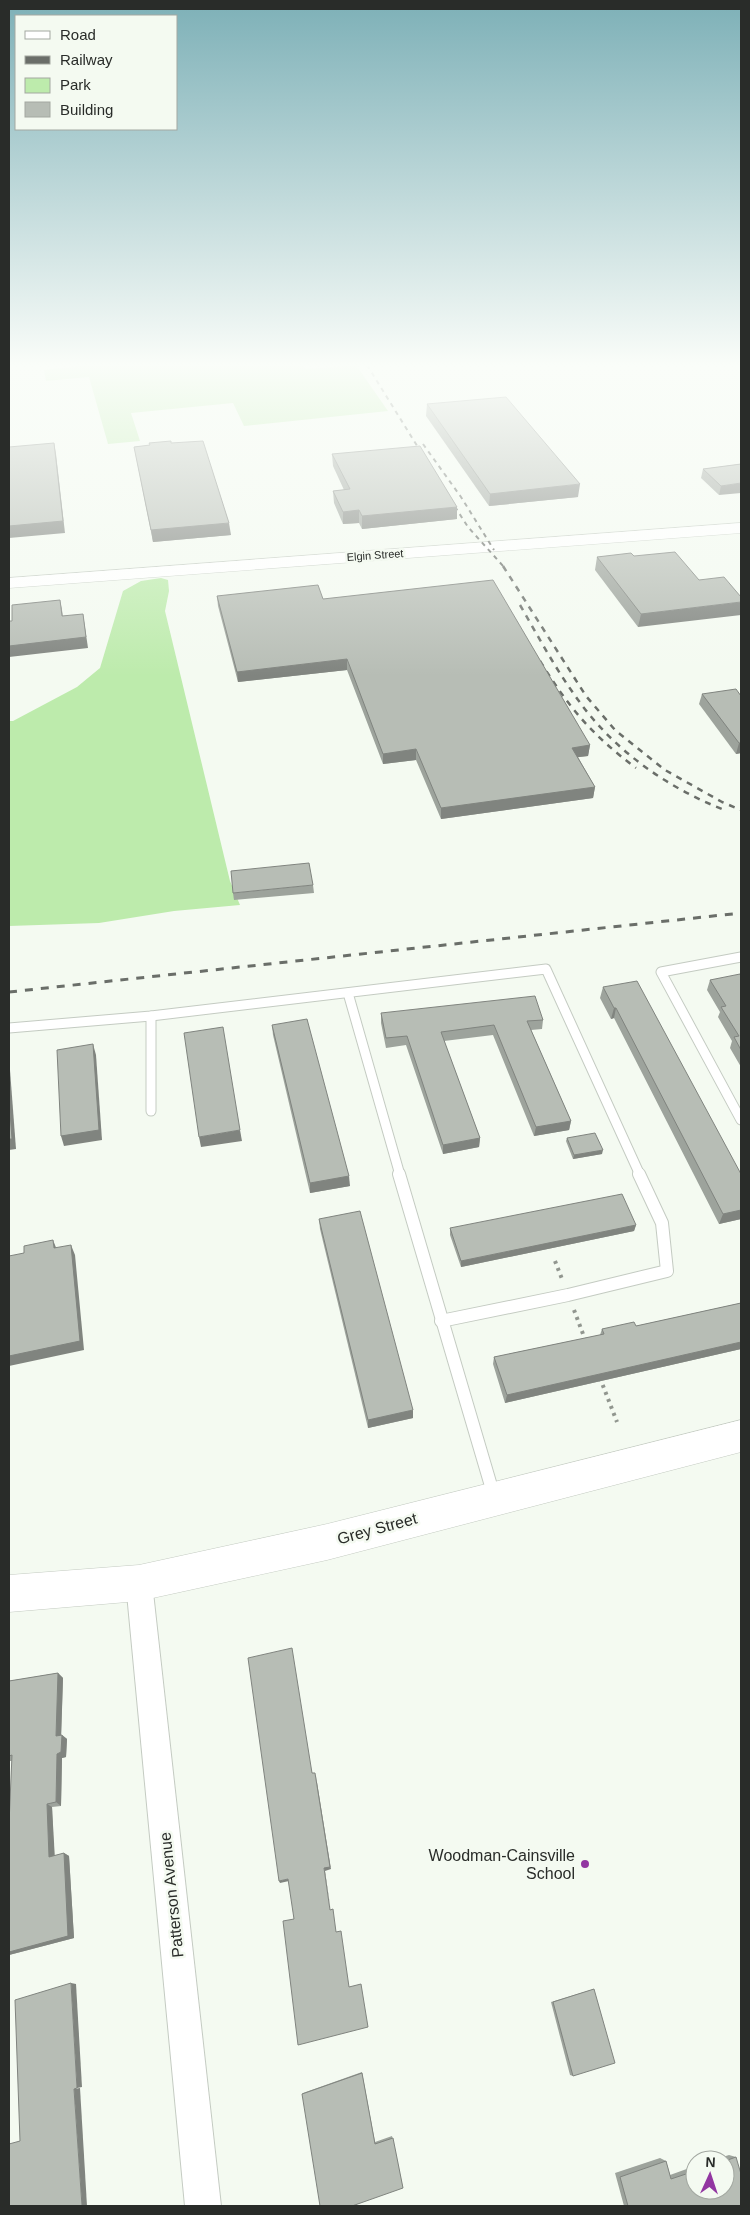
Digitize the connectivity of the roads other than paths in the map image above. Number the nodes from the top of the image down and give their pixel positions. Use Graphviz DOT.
graph roads {
  1 [pos="741,528"];
  2 [pos="9,583"];
  3 [pos="741,957"];
  4 [pos="348,993"];
  5 [pos="151,1016"];
  6 [pos="9,1028"];
  7 [pos="151,1111"];
  8 [pos="741,1120"];
  9 [pos="441,1321"];
  10 [pos="741,1436"];
  11 [pos="495,1498"];
  12 [pos="139,1583"];
  13 [pos="9,1594"];
  14 [pos="202,2206"];
  1 -- 2 [label="main road, Elgin Street"];
  3 -- 8 [label="lane"];
  4 -- 5 [label="lane"];
  4 -- 9 [label="lane"];
  4 -- 9 [label="lane"];
  5 -- 6 [label="lane"];
  5 -- 7 [label="lane"];
  9 -- 11 [label="lane"];
  10 -- 11 [label="main road, Grey Street"];
  11 -- 12 [label="main road, Grey Street"];
  12 -- 13 [label="main road, Grey Street"];
  12 -- 14 [label="street, Patterson Avenue"];
}
